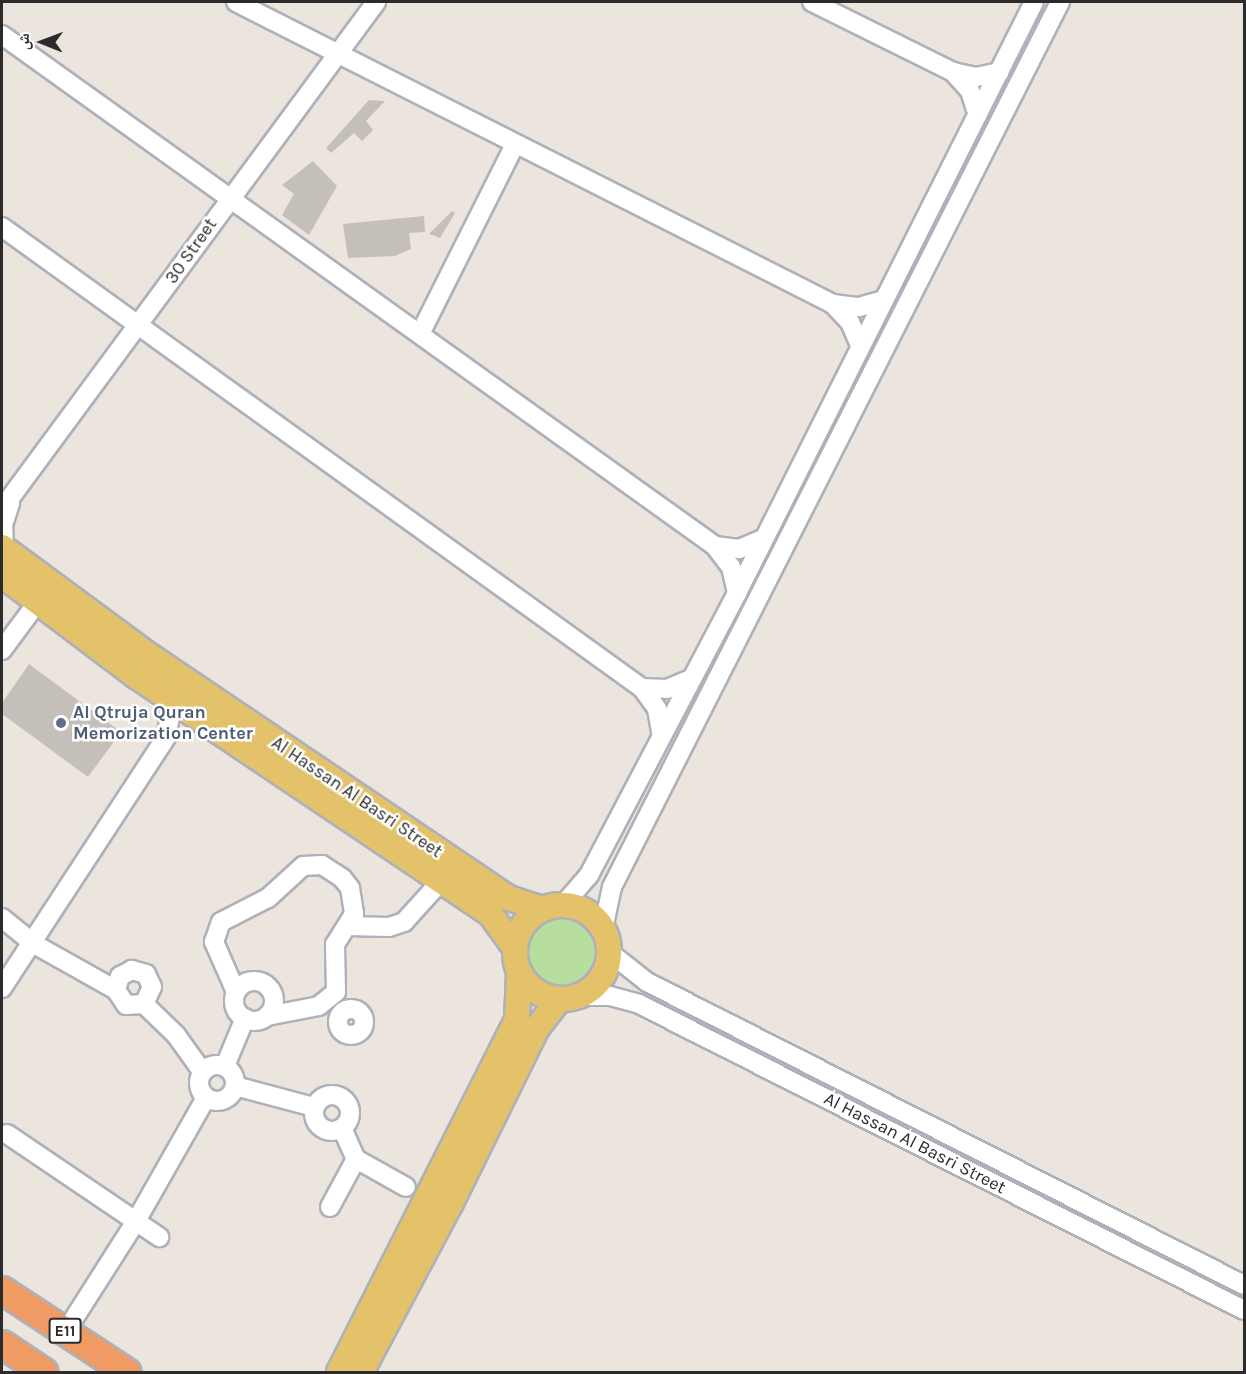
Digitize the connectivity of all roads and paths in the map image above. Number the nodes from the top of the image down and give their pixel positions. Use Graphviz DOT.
graph roads {
  1 [pos="236,2"];
  2 [pos="376,2"];
  3 [pos="812,2"];
  4 [pos="1034,2"];
  5 [pos="1050,2"];
  6 [pos="1060,2"];
  7 [pos="1047,26"];
  8 [pos="2,35"];
  9 [pos="339,53"];
  10 [pos="952,72"];
  11 [pos="999,72"];
  12 [pos="978,114"];
  13 [pos="516,144"];
  14 [pos="228,197"];
  15 [pos="2,227"];
  16 [pos="885,300"];
  17 [pos="833,304"];
  18 [pos="138,325"];
  19 [pos="420,334"];
  20 [pos="860,345"];
  21 [pos="6,506"];
  22 [pos="762,539"];
  23 [pos="715,546"];
  24 [pos="3,548"];
  25 [pos="2,575"];
  26 [pos="737,593"];
  27 [pos="38,603"];
  28 [pos="2,650"];
  29 [pos="690,679"];
  30 [pos="642,688"];
  31 [pos="173,701"];
  32 [pos="206,723"];
  33 [pos="662,736"];
  34 [pos="166,737"];
  35 [pos="441,881"];
  36 [pos="553,907"];
  37 [pos="2,918"];
  38 [pos="348,926"];
  39 [pos="603,929"];
  40 [pos="34,944"];
  41 [pos="515,948"];
  42 [pos="609,952"];
  43 [pos="519,972"];
  44 [pos="2,988"];
  45 [pos="116,990"];
  46 [pos="236,992"];
  47 [pos="570,997"];
  48 [pos="144,1004"];
  49 [pos="319,1006"];
  50 [pos="267,1016"];
  51 [pos="245,1018"];
  52 [pos="338,1020"];
  53 [pos="225,1066"];
  54 [pos="202,1071"];
  55 [pos="235,1086"];
  56 [pos="206,1098"];
  57 [pos="314,1107"];
  58 [pos="342,1128"];
  59 [pos="7,1134"];
  60 [pos="356,1159"];
  61 [pos="406,1187"];
  62 [pos="330,1208"];
  63 [pos="136,1221"];
  64 [pos="159,1237"];
  65 [pos="2,1280"];
  66 [pos="1245,1285"];
  67 [pos="2,1290"];
  68 [pos="29,1308"];
  69 [pos="1245,1310"];
  70 [pos="66,1331"];
  71 [pos="12,1358"];
  72 [pos="44,1372"];
  73 [pos="127,1372"];
  74 [pos="339,1372"];
  75 [pos="361,1372"];
  1 -- 9 [label="street"];
  2 -- 9 [label="street, 30 Street"];
  3 -- 10 [label="street"];
  4 -- 11 [label="street"];
  5 -- 7 [label="street"];
  6 -- 7 [label="street"];
  7 -- 39 [label="street"];
  8 -- 14 [label="street"];
  9 -- 13 [label="street"];
  9 -- 14 [label="street, 30 Street"];
  10 -- 11 [label="street"];
  10 -- 12 [label="street"];
  11 -- 12 [label="street"];
  12 -- 16 [label="street"];
  13 -- 17 [label="street"];
  13 -- 19 [label="street"];
  14 -- 18 [label="street, 30 Street"];
  14 -- 19 [label="street"];
  15 -- 18 [label="street"];
  16 -- 17 [label="street"];
  16 -- 20 [label="street"];
  17 -- 20 [label="street"];
  18 -- 21 [label="street, 30 Street"];
  18 -- 30 [label="street"];
  19 -- 23 [label="street"];
  20 -- 22 [label="street"];
  21 -- 24 [label="street, 30 Street"];
  22 -- 23 [label="street"];
  22 -- 26 [label="street"];
  23 -- 26 [label="street"];
  24 -- 36 [label="main road, Al Hassan Al Basri Street"];
  25 -- 27 [label="main road, Al Hassan Al Basri Street"];
  26 -- 29 [label="street"];
  27 -- 28 [label="street"];
  27 -- 31 [label="main road, Al Hassan Al Basri Street"];
  29 -- 30 [label="street"];
  29 -- 33 [label="street"];
  30 -- 33 [label="street"];
  31 -- 32 [label="main road, Al Hassan Al Basri Street"];
  31 -- 34 [label="street"];
  32 -- 34 [label="street"];
  32 -- 35 [label="main road, Al Hassan Al Basri Street"];
  33 -- 36 [label="street"];
  34 -- 40 [label="street"];
  35 -- 38 [label="street"];
  35 -- 41 [label="main road, Al Hassan Al Basri Street"];
  36 -- 39 [label="main road"];
  36 -- 41 [label="main road"];
  37 -- 40 [label="street"];
  38 -- 46 [label="street"];
  38 -- 49 [label="street"];
  39 -- 42 [label="main road"];
  40 -- 44 [label="street"];
  40 -- 45 [label="street"];
  41 -- 43 [label="main road"];
  42 -- 47 [label="main road"];
  42 -- 66 [label="street, Al Hassan Al Basri Street"];
  43 -- 47 [label="main road"];
  43 -- 74 [label="main road"];
  45 -- 48 [label="street"];
  45 -- 48 [label="street"];
  46 -- 50 [label="street"];
  46 -- 51 [label="street"];
  47 -- 69 [label="street, Al Hassan Al Basri Street"];
  47 -- 75 [label="main road"];
  48 -- 54 [label="street"];
  49 -- 50 [label="street"];
  49 -- 52 [label="street"];
  50 -- 51 [label="street"];
  51 -- 53 [label="street"];
  53 -- 54 [label="street"];
  53 -- 55 [label="street"];
  54 -- 56 [label="street"];
  55 -- 56 [label="street"];
  55 -- 57 [label="street"];
  56 -- 63 [label="street"];
  57 -- 58 [label="street"];
  57 -- 58 [label="street"];
  58 -- 60 [label="street"];
  59 -- 63 [label="street"];
  60 -- 61 [label="street"];
  60 -- 62 [label="street"];
  63 -- 64 [label="street"];
  63 -- 70 [label="street"];
  65 -- 68 [label="street"];
  67 -- 68 [label="highway, E11"];
  68 -- 70 [label="highway, E11"];
  70 -- 73 [label="highway, E11"];
  71 -- 72 [label="highway, E11"];
}
